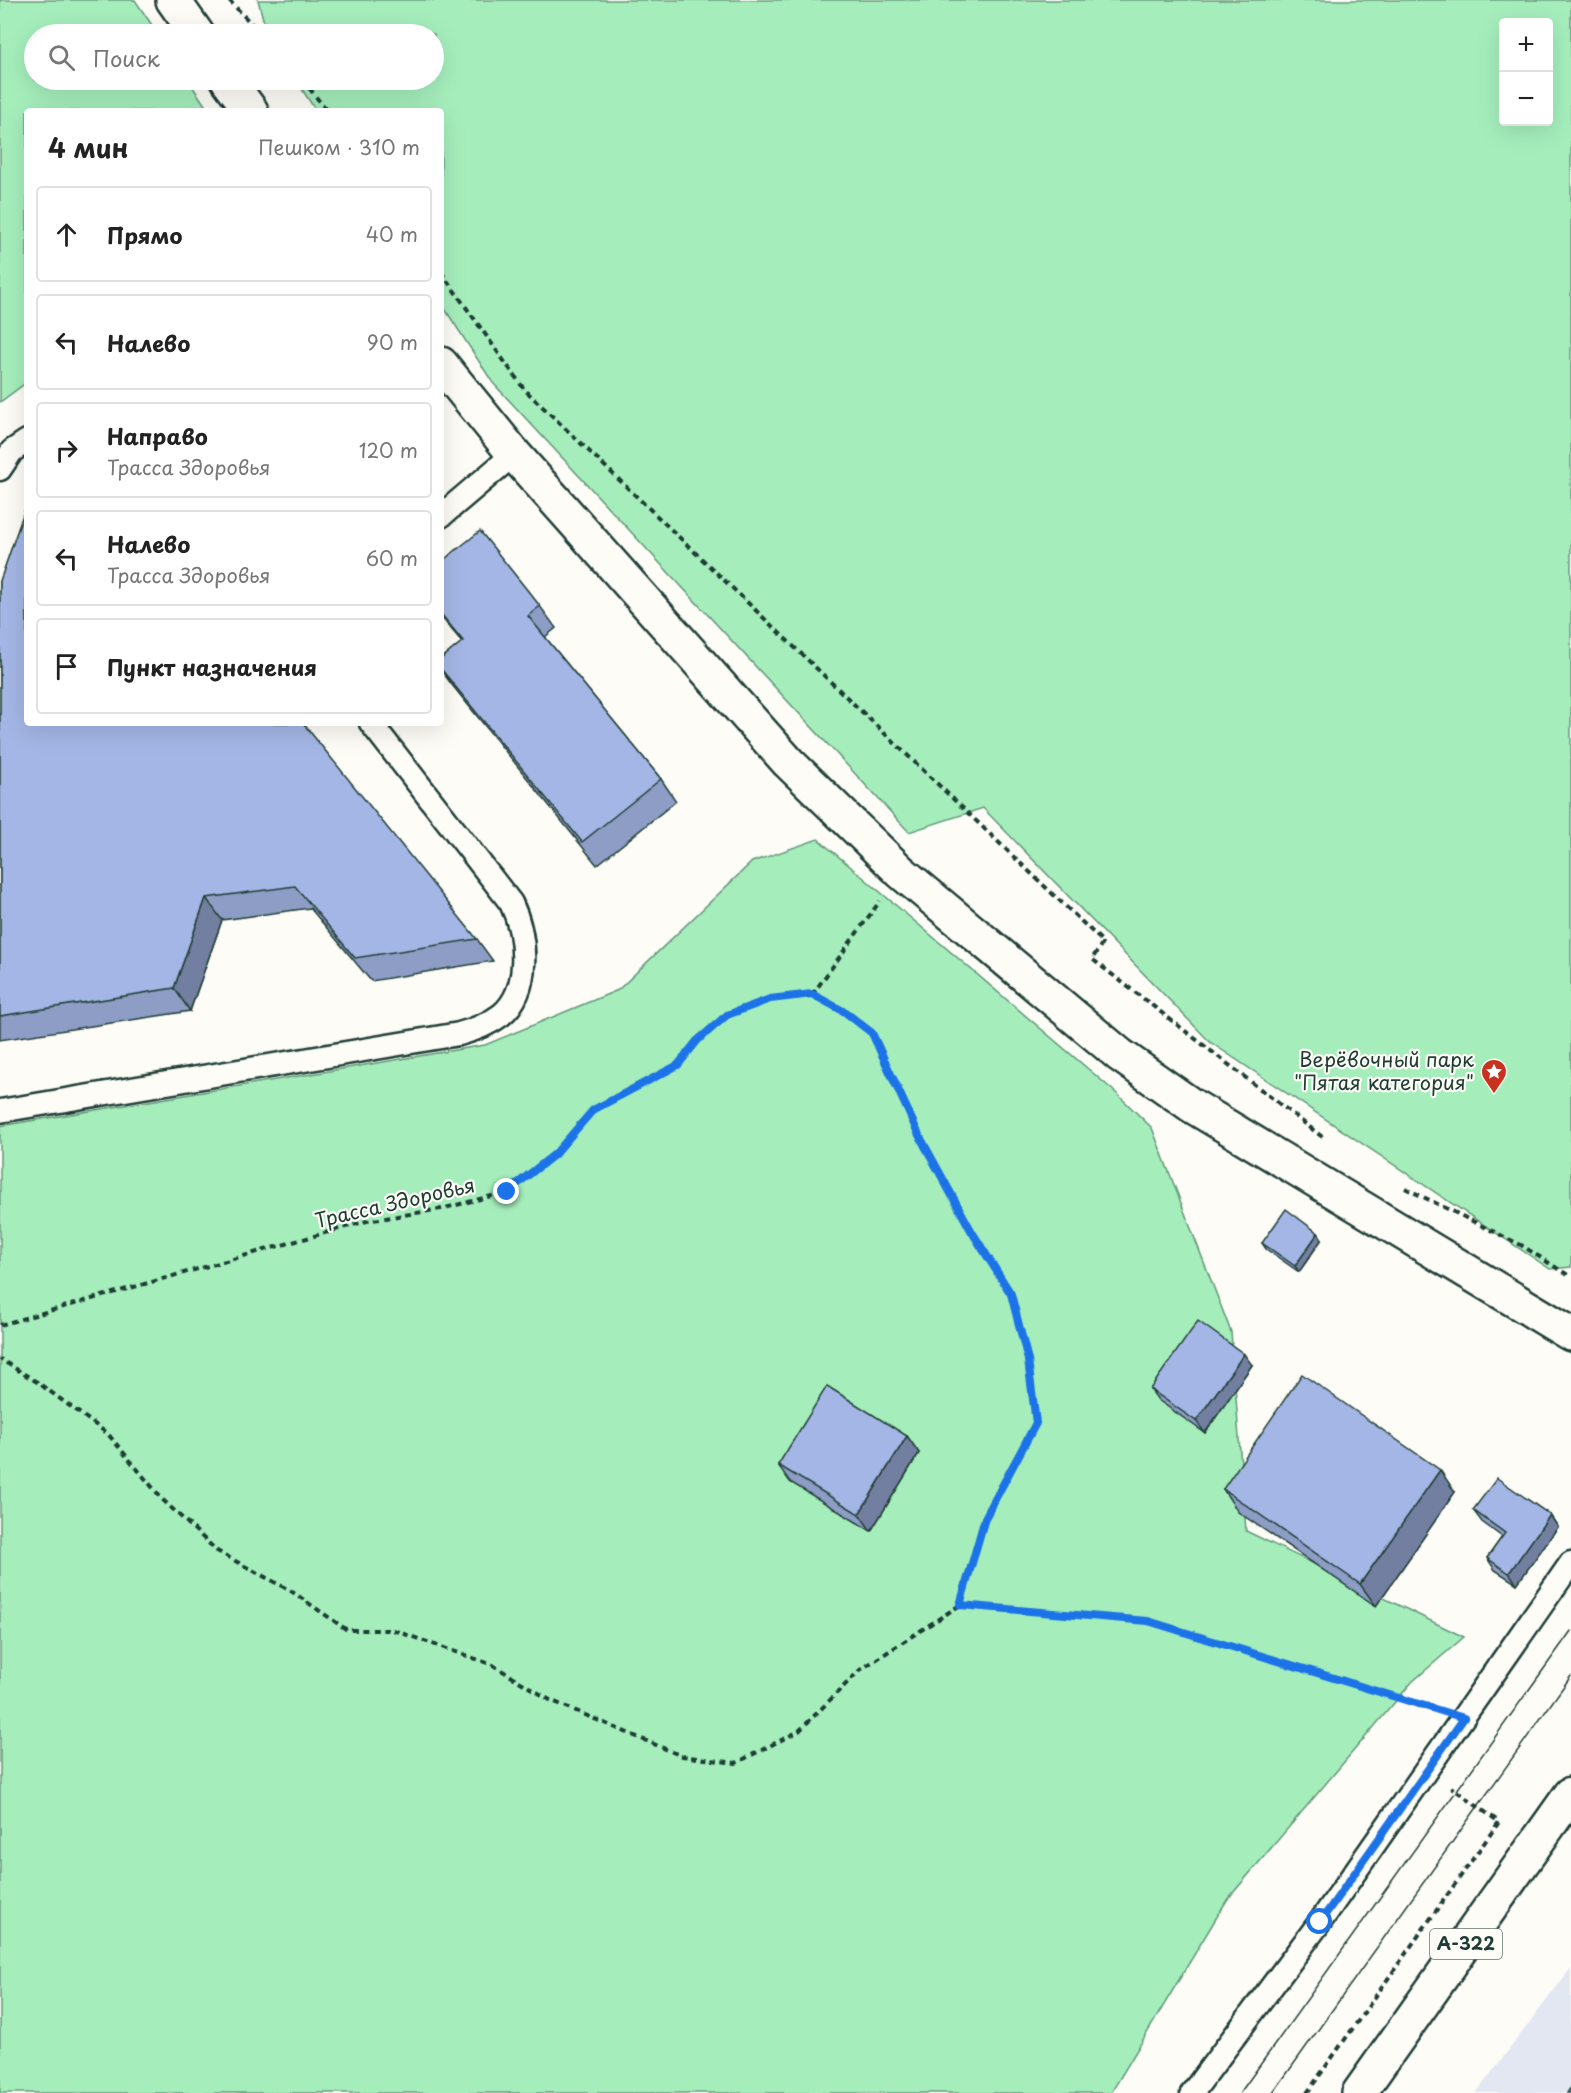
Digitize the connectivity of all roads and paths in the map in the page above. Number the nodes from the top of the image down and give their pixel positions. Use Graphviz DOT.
graph roads {
  1 [pos="172,0"];
  2 [pos="229,0"];
  3 [pos="190,24"];
  4 [pos="252,24"];
  5 [pos="235,90"];
  6 [pos="311,90"];
  7 [pos="248,108"];
  8 [pos="325,108"];
  9 [pos="444,276"];
  10 [pos="444,368"];
  11 [pos="24,443"];
  12 [pos="514,454"];
  13 [pos="0,469"];
  14 [pos="444,513"];
  15 [pos="372,726"];
  16 [pos="901,872"];
  17 [pos="812,994"];
  18 [pos="0,1111"];
  19 [pos="1328,1142"];
  20 [pos="1397,1184"];
  21 [pos="1571,1277"];
  22 [pos="0,1325"];
  23 [pos="1571,1334"];
  24 [pos="0,1359"];
  25 [pos="1571,1563"];
  26 [pos="960,1605"];
  27 [pos="1464,1718"];
  28 [pos="1444,1782"];
  29 [pos="1571,1794"];
  30 [pos="1192,2093"];
  31 [pos="1306,2093"];
  32 [pos="1359,2093"];
  1 -- 3 [label="main road"];
  2 -- 4 [label="path"];
  5 -- 7 [label="main road"];
  6 -- 8 [label="path"];
  9 -- 19 [label="path"];
  10 -- 12 [label="main road"];
  11 -- 13 [label="lane"];
  12 -- 14 [label="lane"];
  12 -- 16 [label="main road"];
  15 -- 18 [label="lane"];
  16 -- 17 [label="path"];
  16 -- 23 [label="main road"];
  17 -- 22 [label="path, Трасса Здоровья"];
  17 -- 26 [label="path"];
  20 -- 21 [label="path"];
  24 -- 26 [label="path"];
  25 -- 27 [label="lane"];
  26 -- 27 [label="path"];
  27 -- 30 [label="lane"];
  28 -- 31 [label="path"];
  29 -- 32 [label="main road, А-322"];
}
